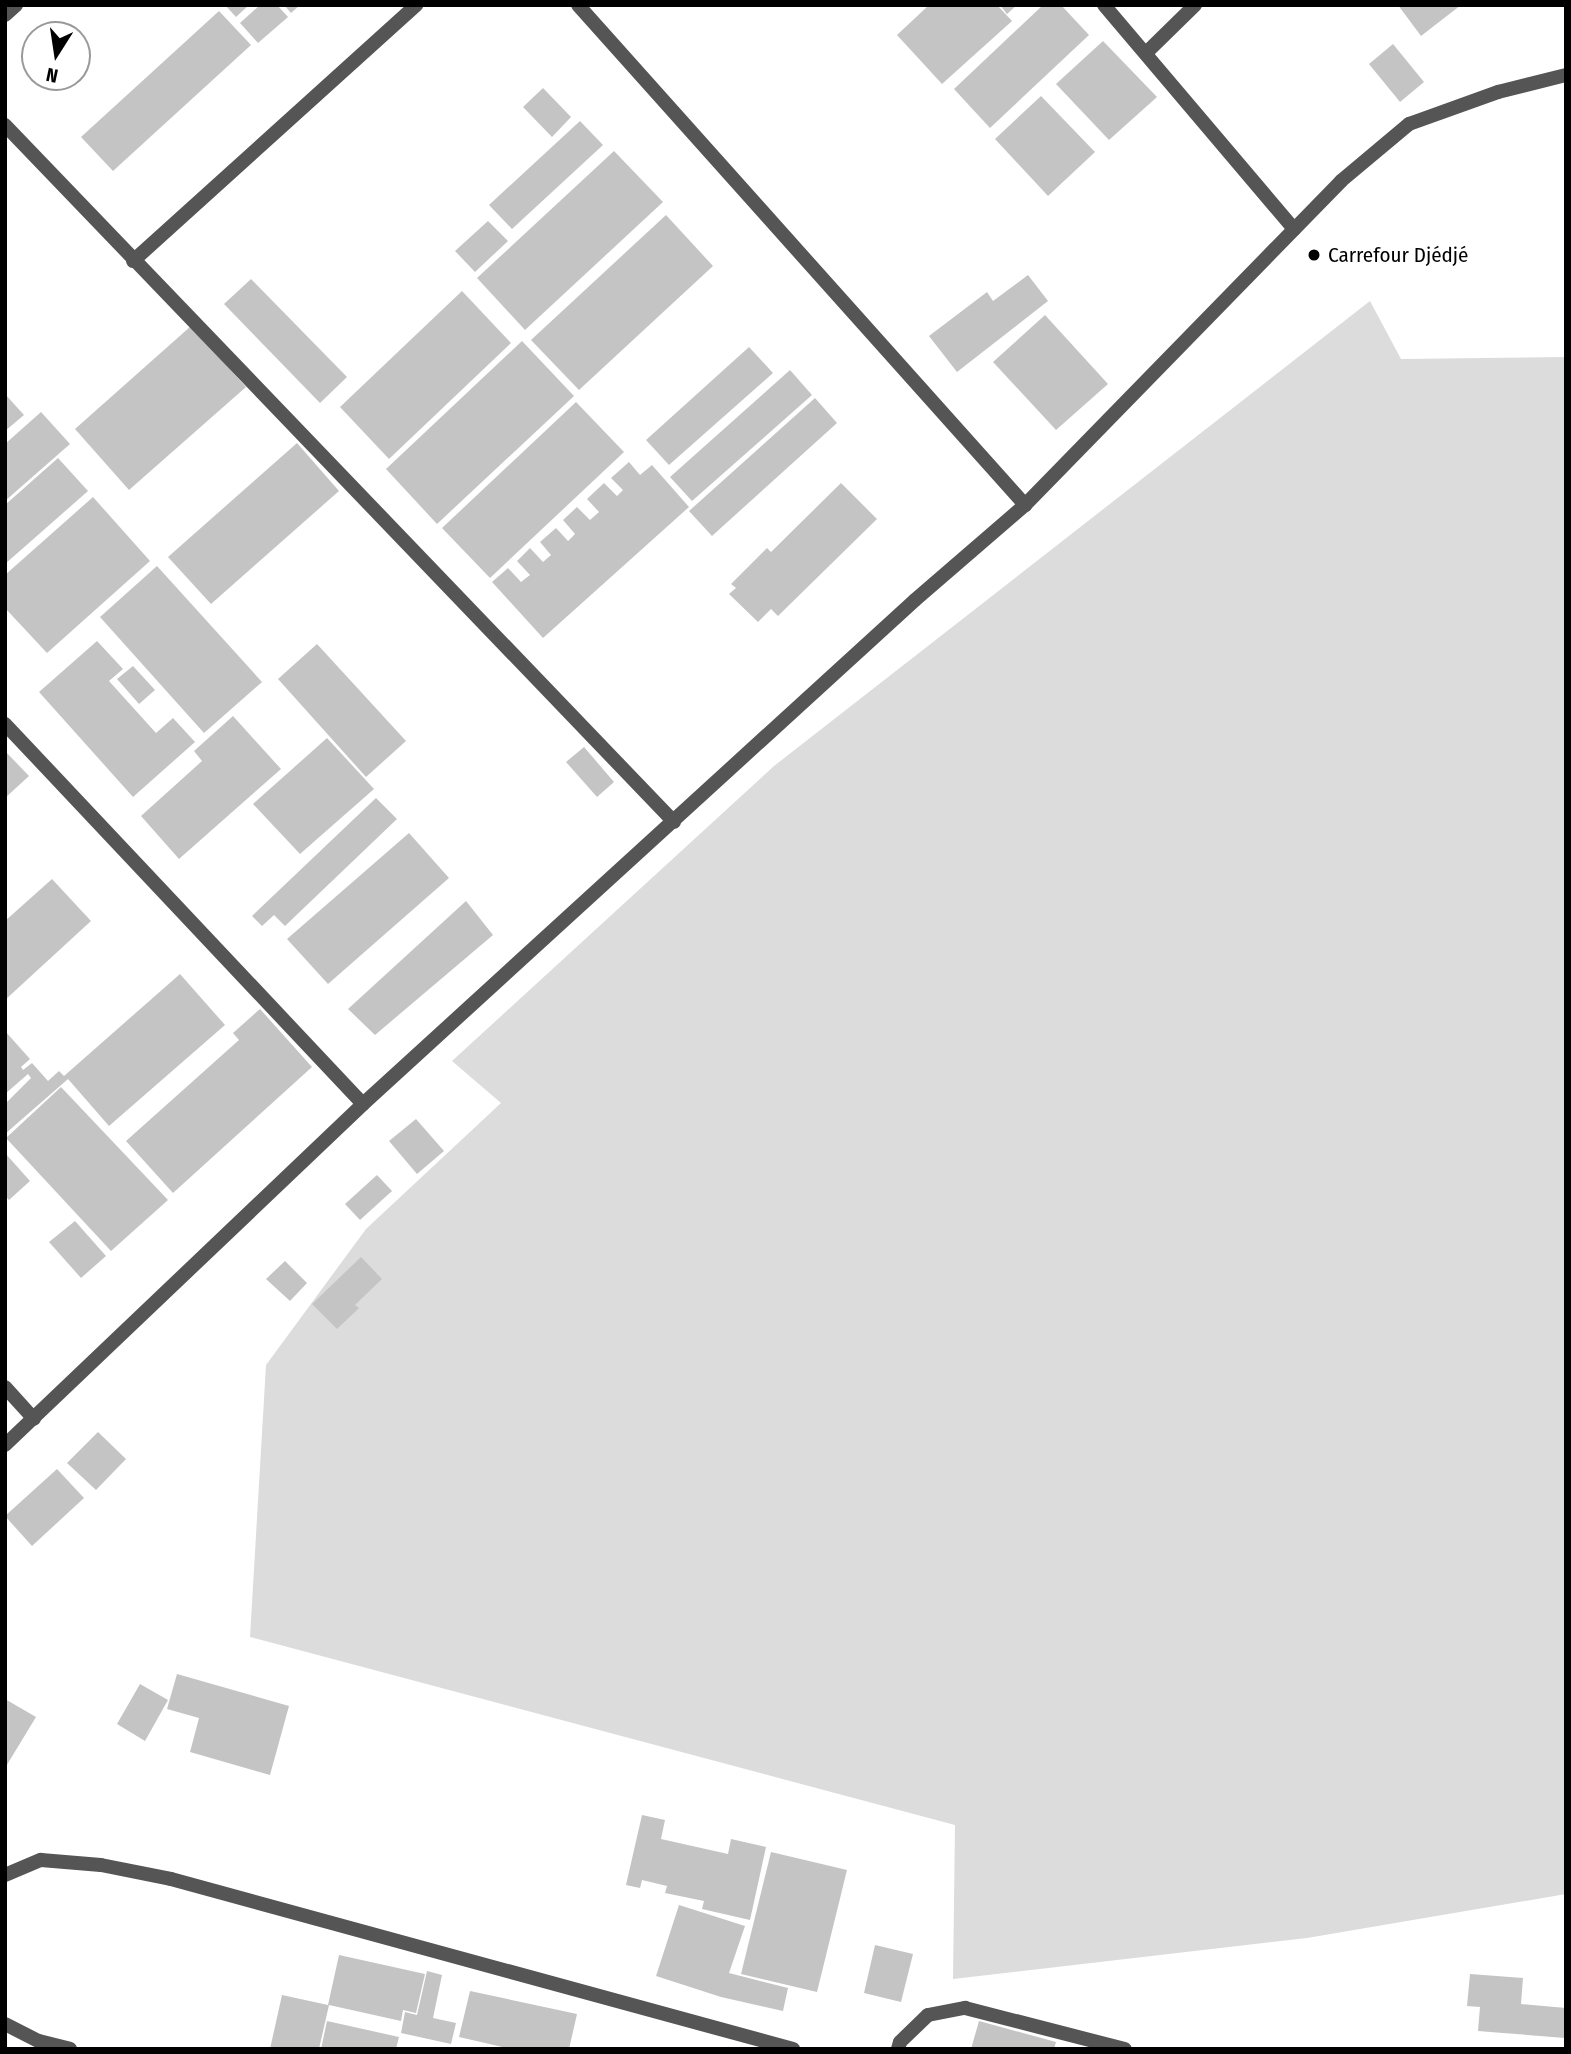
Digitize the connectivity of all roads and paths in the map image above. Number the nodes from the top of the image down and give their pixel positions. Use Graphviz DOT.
graph roads {
  1 [pos="16,5"];
  2 [pos="415,5"];
  3 [pos="578,5"];
  4 [pos="1104,5"];
  5 [pos="1195,5"];
  6 [pos="5,15"];
  7 [pos="1146,53"];
  8 [pos="1566,75"];
  9 [pos="5,125"];
  10 [pos="1294,229"];
  11 [pos="133,261"];
  12 [pos="1026,505"];
  13 [pos="5,724"];
  14 [pos="674,822"];
  15 [pos="363,1104"];
  16 [pos="5,1387"];
  17 [pos="34,1419"];
  18 [pos="5,1445"];
  19 [pos="5,1875"];
  20 [pos="5,2024"];
  21 [pos="70,2049"];
  22 [pos="793,2049"];
  23 [pos="898,2049"];
  24 [pos="1125,2049"];
  1 -- 6 [label="street"];
  2 -- 11 [label="street"];
  3 -- 12 [label="street"];
  4 -- 7 [label="street"];
  5 -- 7 [label="street"];
  7 -- 10 [label="street"];
  8 -- 10 [label="street"];
  9 -- 11 [label="street"];
  10 -- 12 [label="street"];
  11 -- 14 [label="street"];
  12 -- 14 [label="street"];
  13 -- 15 [label="street"];
  14 -- 15 [label="street"];
  15 -- 17 [label="street"];
  16 -- 17 [label="street"];
  17 -- 18 [label="street"];
  19 -- 22 [label="street"];
  20 -- 21 [label="street"];
  23 -- 24 [label="street"];
}
